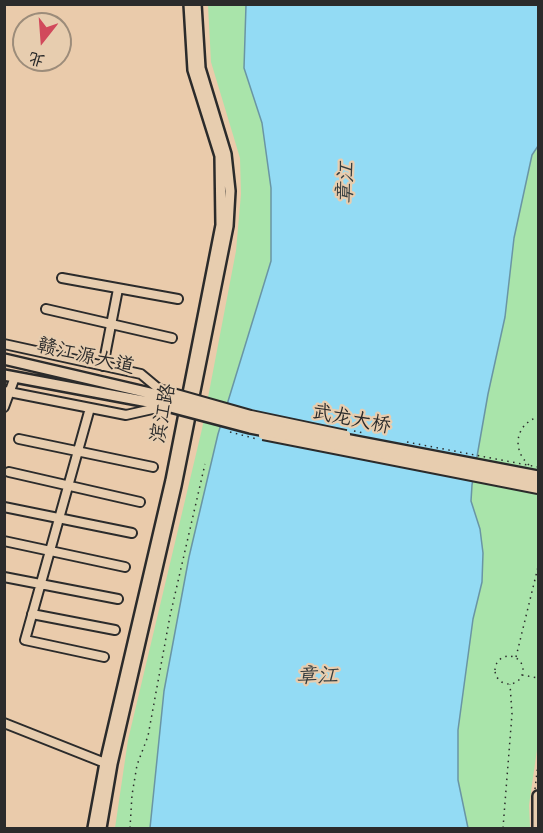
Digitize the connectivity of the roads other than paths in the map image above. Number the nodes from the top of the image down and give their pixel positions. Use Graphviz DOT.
graph roads {
  1 [pos="189,4"];
  2 [pos="196,4"];
  3 [pos="62,278"];
  4 [pos="118,289"];
  5 [pos="178,299"];
  6 [pos="46,309"];
  7 [pos="111,325"];
  8 [pos="172,338"];
  9 [pos="4,344"];
  10 [pos="4,359"];
  11 [pos="103,366"];
  12 [pos="4,375"];
  13 [pos="15,377"];
  14 [pos="7,392"];
  15 [pos="158,399"];
  16 [pos="4,407"];
  17 [pos="90,408"];
  18 [pos="19,439"];
  19 [pos="78,451"];
  20 [pos="153,467"];
  21 [pos="9,472"];
  22 [pos="538,472"];
  23 [pos="538,484"];
  24 [pos="68,486"];
  25 [pos="538,489"];
  26 [pos="140,502"];
  27 [pos="4,507"];
  28 [pos="59,518"];
  29 [pos="132,533"];
  30 [pos="4,542"];
  31 [pos="50,551"];
  32 [pos="125,567"];
  33 [pos="4,577"];
  34 [pos="41,584"];
  35 [pos="118,599"];
  36 [pos="32,614"];
  37 [pos="115,630"];
  38 [pos="104,657"];
  39 [pos="4,723"];
  40 [pos="105,763"];
  41 [pos="538,796"];
  42 [pos="93,828"];
  43 [pos="101,828"];
  44 [pos="538,828"];
  1 -- 40 [label="main road, 滨江路"];
  2 -- 43 [label="main road, 滨江路"];
  3 -- 4 [label="street"];
  4 -- 5 [label="street"];
  4 -- 7 [label="street"];
  6 -- 7 [label="street"];
  7 -- 8 [label="street"];
  7 -- 11 [label="street"];
  9 -- 11 [label="street"];
  10 -- 15 [label="main road, 赣江源大道"];
  11 -- 15 [label="street"];
  12 -- 13 [label="main road, 赣江源大道"];
  13 -- 14 [label="street"];
  13 -- 15 [label="main road, 赣江源大道"];
  14 -- 16 [label="street"];
  14 -- 17 [label="street"];
  15 -- 17 [label="street"];
  15 -- 22 [label="main road, 武龙大桥, bridge"];
  15 -- 23 [label="main road, 武龙大桥, bridge"];
  15 -- 25 [label="street, bridge"];
  17 -- 19 [label="street"];
  18 -- 19 [label="street"];
  19 -- 20 [label="street"];
  19 -- 24 [label="street"];
  21 -- 24 [label="street"];
  24 -- 26 [label="street"];
  24 -- 28 [label="street"];
  27 -- 28 [label="street"];
  28 -- 29 [label="street"];
  28 -- 31 [label="street"];
  30 -- 31 [label="street"];
  31 -- 32 [label="street"];
  31 -- 34 [label="street"];
  33 -- 34 [label="street"];
  34 -- 35 [label="street"];
  34 -- 36 [label="street"];
  36 -- 37 [label="street"];
  36 -- 38 [label="street"];
  39 -- 40 [label="street"];
  40 -- 42 [label="main road, 滨江路"];
  41 -- 44 [label="main road"];
}
